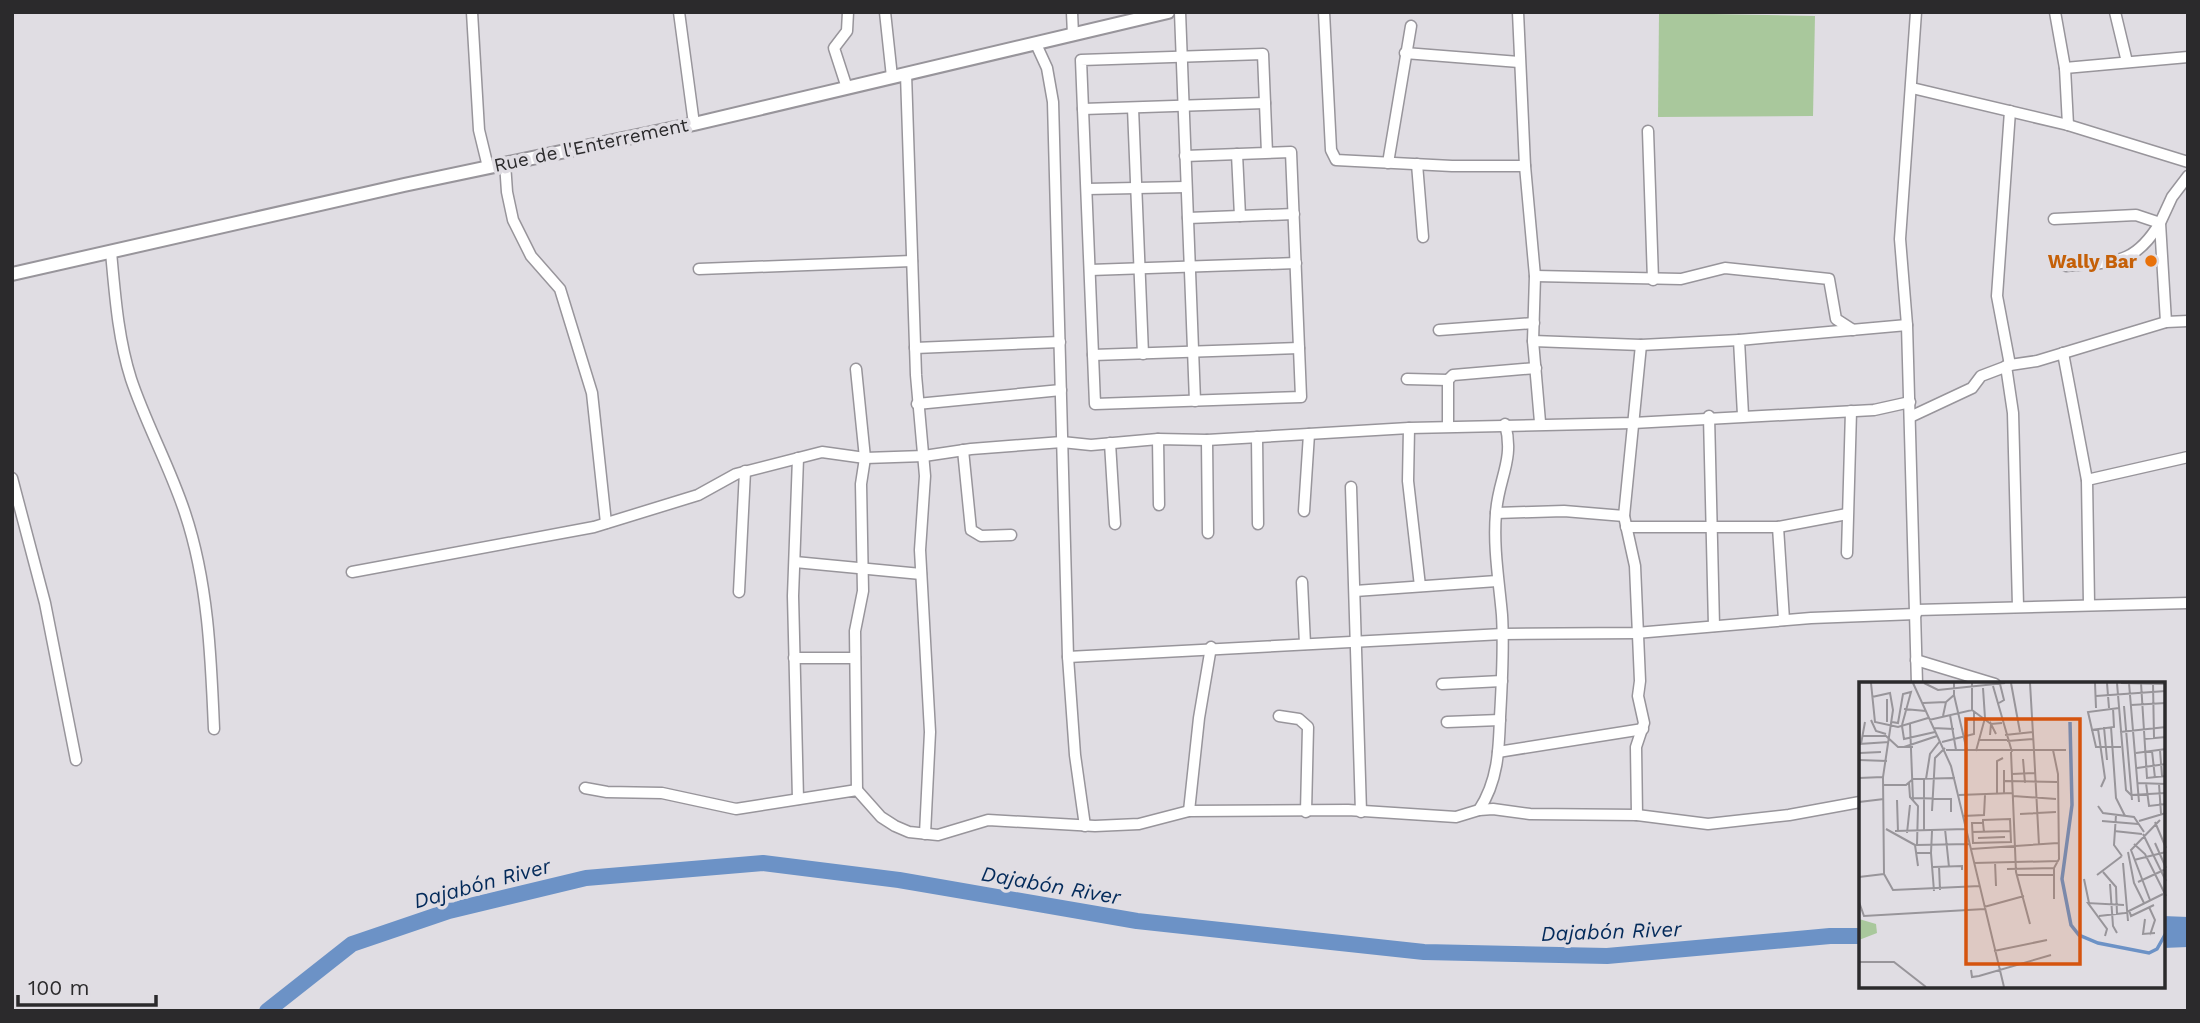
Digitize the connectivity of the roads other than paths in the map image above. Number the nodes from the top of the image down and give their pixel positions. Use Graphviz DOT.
graph roads {
  1 [pos="472,12"];
  2 [pos="678,12"];
  3 [pos="848,12"];
  4 [pos="885,12"];
  5 [pos="1072,12"];
  6 [pos="1180,12"];
  7 [pos="1324,12"];
  8 [pos="1518,12"];
  9 [pos="1916,12"];
  10 [pos="2055,12"];
  11 [pos="2115,12"];
  12 [pos="1160,13"];
  13 [pos="1411,26"];
  14 [pos="1073,35"];
  15 [pos="1036,44"];
  16 [pos="1405,53"];
  17 [pos="1181,57"];
  18 [pos="2188,57"];
  19 [pos="1519,62"];
  20 [pos="2127,62"];
  21 [pos="2065,68"];
  22 [pos="906,74"];
  23 [pos="892,77"];
  24 [pos="847,88"];
  25 [pos="1912,88"];
  26 [pos="1265,103"];
  27 [pos="1183,106"];
  28 [pos="1133,108"];
  29 [pos="1083,109"];
  30 [pos="2010,111"];
  31 [pos="695,124"];
  32 [pos="2068,125"];
  33 [pos="1648,131"];
  34 [pos="1267,153"];
  35 [pos="1237,154"];
  36 [pos="1185,156"];
  37 [pos="2188,162"];
  38 [pos="505,163"];
  39 [pos="1388,163"];
  40 [pos="1418,164"];
  41 [pos="488,166"];
  42 [pos="1525,166"];
  43 [pos="2188,176"];
  44 [pos="1186,187"];
  45 [pos="1087,189"];
  46 [pos="1136,189"];
  47 [pos="1294,214"];
  48 [pos="1240,216"];
  49 [pos="1188,218"];
  50 [pos="2054,219"];
  51 [pos="2160,223"];
  52 [pos="1423,237"];
  53 [pos="111,252"];
  54 [pos="912,261"];
  55 [pos="1296,263"];
  56 [pos="2066,266"];
  57 [pos="1189,268"];
  58 [pos="699,269"];
  59 [pos="1090,270"];
  60 [pos="1139,270"];
  61 [pos="12,274"];
  62 [pos="1535,276"];
  63 [pos="1653,280"];
  64 [pos="2188,321"];
  65 [pos="2166,322"];
  66 [pos="1534,323"];
  67 [pos="1908,325"];
  68 [pos="1439,330"];
  69 [pos="1853,330"];
  70 [pos="1740,340"];
  71 [pos="1533,341"];
  72 [pos="1060,342"];
  73 [pos="1641,345"];
  74 [pos="915,348"];
  75 [pos="1299,348"];
  76 [pos="1193,352"];
  77 [pos="2063,353"];
  78 [pos="1143,354"];
  79 [pos="1093,355"];
  80 [pos="2008,365"];
  81 [pos="1535,368"];
  82 [pos="856,369"];
  83 [pos="1407,379"];
  84 [pos="1448,380"];
  85 [pos="1061,390"];
  86 [pos="1195,401"];
  87 [pos="1910,402"];
  88 [pos="917,404"];
  89 [pos="1851,411"];
  90 [pos="1743,415"];
  91 [pos="1709,416"];
  92 [pos="1910,417"];
  93 [pos="1540,422"];
  94 [pos="1633,423"];
  95 [pos="1505,424"];
  96 [pos="1448,426"];
  97 [pos="1409,428"];
  98 [pos="1309,434"];
  99 [pos="1257,437"];
  100 [pos="1158,439"];
  101 [pos="1207,440"];
  102 [pos="1062,442"];
  103 [pos="1110,443"];
  104 [pos="963,450"];
  105 [pos="924,456"];
  106 [pos="2188,457"];
  107 [pos="798,458"];
  108 [pos="865,458"];
  109 [pos="745,471"];
  110 [pos="12,478"];
  111 [pos="2087,481"];
  112 [pos="1351,487"];
  113 [pos="1159,505"];
  114 [pos="1304,511"];
  115 [pos="1496,513"];
  116 [pos="1847,514"];
  117 [pos="1624,516"];
  118 [pos="606,523"];
  119 [pos="1115,524"];
  120 [pos="1258,524"];
  121 [pos="1626,527"];
  122 [pos="1712,527"];
  123 [pos="1778,527"];
  124 [pos="1208,533"];
  125 [pos="1011,536"];
  126 [pos="1847,553"];
  127 [pos="795,562"];
  128 [pos="863,569"];
  129 [pos="352,572"];
  130 [pos="921,574"];
  131 [pos="1497,581"];
  132 [pos="1302,582"];
  133 [pos="1420,586"];
  134 [pos="1355,591"];
  135 [pos="739,592"];
  136 [pos="2188,603"];
  137 [pos="2089,604"];
  138 [pos="2018,606"];
  139 [pos="1916,612"];
  140 [pos="1784,620"];
  141 [pos="1714,626"];
  142 [pos="1636,633"];
  143 [pos="1503,634"];
  144 [pos="1358,642"];
  145 [pos="1305,644"];
  146 [pos="1211,647"];
  147 [pos="1068,657"];
  148 [pos="794,658"];
  149 [pos="855,658"];
  150 [pos="1916,660"];
  151 [pos="1502,681"];
  152 [pos="1917,682"];
  153 [pos="1988,682"];
  154 [pos="1442,684"];
  155 [pos="1279,716"];
  156 [pos="1500,720"];
  157 [pos="1447,722"];
  158 [pos="214,729"];
  159 [pos="1643,729"];
  160 [pos="1498,752"];
  161 [pos="76,760"];
  162 [pos="585,788"];
  163 [pos="857,790"];
  164 [pos="798,799"];
  165 [pos="1859,802"];
  166 [pos="1479,810"];
  167 [pos="1189,811"];
  168 [pos="1306,812"];
  169 [pos="1361,812"];
  170 [pos="1637,815"];
  171 [pos="1085,826"];
  172 [pos="925,834"];
  1 -- 41 [label="street"];
  2 -- 31 [label="street"];
  3 -- 24 [label="street"];
  4 -- 23 [label="street"];
  5 -- 14 [label="street"];
  6 -- 17 [label="street"];
  7 -- 39 [label="street"];
  8 -- 19 [label="street"];
  9 -- 25 [label="street"];
  10 -- 21 [label="street"];
  11 -- 20 [label="street"];
  12 -- 14 [label="street, Rue de l'Enterrement"];
  13 -- 16 [label="street"];
  14 -- 15 [label="street, Rue de l'Enterrement"];
  15 -- 22 [label="street, Rue de l'Enterrement"];
  15 -- 72 [label="street"];
  16 -- 19 [label="street"];
  16 -- 39 [label="street"];
  17 -- 26 [label="street"];
  17 -- 27 [label="street"];
  17 -- 29 [label="street"];
  18 -- 20 [label="street"];
  19 -- 42 [label="street"];
  20 -- 21 [label="street"];
  21 -- 32 [label="street"];
  22 -- 23 [label="street, Rue de l'Enterrement"];
  22 -- 54 [label="street"];
  23 -- 24 [label="street, Rue de l'Enterrement"];
  24 -- 31 [label="street, Rue de l'Enterrement"];
  25 -- 30 [label="street"];
  25 -- 67 [label="street"];
  26 -- 27 [label="street"];
  26 -- 34 [label="street"];
  27 -- 28 [label="street"];
  27 -- 36 [label="street"];
  28 -- 29 [label="street"];
  28 -- 46 [label="street"];
  29 -- 45 [label="street"];
  30 -- 32 [label="street"];
  30 -- 80 [label="street"];
  31 -- 38 [label="street, Rue de l'Enterrement"];
  32 -- 37 [label="street"];
  33 -- 63 [label="street"];
  34 -- 35 [label="street"];
  34 -- 47 [label="street"];
  35 -- 36 [label="street"];
  35 -- 48 [label="street"];
  36 -- 44 [label="street"];
  38 -- 41 [label="street, Rue de l'Enterrement"];
  38 -- 118 [label="street"];
  39 -- 40 [label="street"];
  40 -- 42 [label="street"];
  40 -- 52 [label="street"];
  41 -- 53 [label="street, Rue de l'Enterrement"];
  42 -- 62 [label="street"];
  43 -- 51 [label="street"];
  44 -- 46 [label="street"];
  44 -- 49 [label="street"];
  45 -- 46 [label="street"];
  45 -- 59 [label="street"];
  46 -- 60 [label="street"];
  47 -- 48 [label="street"];
  47 -- 55 [label="street"];
  48 -- 49 [label="street"];
  49 -- 57 [label="street"];
  50 -- 51 [label="street"];
  51 -- 56 [label="street"];
  51 -- 65 [label="street"];
  53 -- 61 [label="street, Rue de l'Enterrement"];
  53 -- 158 [label="street"];
  54 -- 58 [label="street"];
  54 -- 74 [label="street"];
  55 -- 57 [label="street"];
  55 -- 75 [label="street"];
  57 -- 60 [label="street"];
  57 -- 76 [label="street"];
  59 -- 60 [label="street"];
  59 -- 79 [label="street"];
  60 -- 78 [label="street"];
  62 -- 63 [label="street"];
  62 -- 66 [label="street"];
  63 -- 69 [label="street"];
  64 -- 65 [label="street"];
  65 -- 77 [label="street"];
  66 -- 68 [label="street"];
  66 -- 71 [label="street"];
  67 -- 69 [label="street"];
  67 -- 87 [label="street"];
  69 -- 70 [label="street"];
  70 -- 73 [label="street"];
  70 -- 90 [label="street"];
  71 -- 73 [label="street"];
  71 -- 81 [label="street"];
  72 -- 74 [label="street"];
  72 -- 85 [label="street"];
  73 -- 94 [label="street"];
  74 -- 88 [label="street"];
  75 -- 76 [label="street"];
  75 -- 86 [label="street"];
  76 -- 78 [label="street"];
  76 -- 86 [label="street"];
  77 -- 80 [label="street"];
  77 -- 111 [label="street"];
  78 -- 79 [label="street"];
  79 -- 86 [label="street"];
  80 -- 92 [label="street"];
  80 -- 138 [label="street"];
  81 -- 84 [label="street"];
  81 -- 93 [label="street"];
  82 -- 108 [label="street"];
  83 -- 84 [label="street"];
  84 -- 96 [label="street"];
  85 -- 88 [label="street"];
  85 -- 102 [label="street"];
  87 -- 89 [label="street"];
  87 -- 92 [label="street"];
  88 -- 105 [label="street"];
  89 -- 90 [label="street"];
  89 -- 116 [label="street"];
  90 -- 91 [label="street"];
  91 -- 94 [label="street"];
  91 -- 122 [label="street"];
  92 -- 139 [label="street"];
  93 -- 94 [label="street"];
  93 -- 95 [label="street"];
  94 -- 117 [label="street"];
  95 -- 96 [label="street"];
  95 -- 115 [label="street"];
  96 -- 97 [label="street"];
  97 -- 98 [label="street"];
  97 -- 133 [label="street"];
  98 -- 99 [label="street"];
  98 -- 114 [label="street"];
  99 -- 101 [label="street"];
  99 -- 120 [label="street"];
  100 -- 101 [label="street"];
  100 -- 103 [label="street"];
  100 -- 113 [label="street"];
  101 -- 124 [label="street"];
  102 -- 103 [label="street"];
  102 -- 104 [label="street"];
  102 -- 147 [label="street"];
  103 -- 119 [label="street"];
  104 -- 105 [label="street"];
  104 -- 125 [label="street"];
  105 -- 108 [label="street"];
  105 -- 130 [label="street"];
  106 -- 111 [label="street"];
  107 -- 108 [label="street"];
  107 -- 109 [label="street"];
  107 -- 127 [label="street"];
  108 -- 128 [label="street"];
  109 -- 118 [label="street"];
  109 -- 135 [label="street"];
  110 -- 161 [label="street"];
  111 -- 137 [label="street"];
  112 -- 134 [label="street"];
  115 -- 117 [label="street"];
  115 -- 131 [label="street"];
  116 -- 123 [label="street"];
  116 -- 126 [label="street"];
  117 -- 121 [label="street"];
  118 -- 129 [label="street"];
  121 -- 122 [label="street"];
  121 -- 142 [label="street"];
  122 -- 123 [label="street"];
  122 -- 141 [label="street"];
  123 -- 140 [label="street"];
  127 -- 128 [label="street"];
  127 -- 148 [label="street"];
  128 -- 130 [label="street"];
  128 -- 149 [label="street"];
  130 -- 172 [label="street"];
  131 -- 133 [label="street"];
  131 -- 143 [label="street"];
  132 -- 145 [label="street"];
  133 -- 134 [label="street"];
  134 -- 144 [label="street"];
  136 -- 137 [label="street"];
  137 -- 138 [label="street"];
  138 -- 139 [label="street"];
  139 -- 140 [label="street"];
  139 -- 150 [label="street"];
  140 -- 141 [label="street"];
  141 -- 142 [label="street"];
  142 -- 143 [label="street"];
  142 -- 159 [label="street"];
  143 -- 144 [label="street"];
  143 -- 151 [label="street"];
  144 -- 145 [label="street"];
  144 -- 169 [label="street"];
  145 -- 146 [label="street"];
  146 -- 147 [label="street"];
  146 -- 167 [label="street"];
  147 -- 171 [label="street"];
  148 -- 149 [label="street"];
  148 -- 164 [label="street"];
  149 -- 163 [label="street"];
  150 -- 152 [label="street"];
  150 -- 153 [label="street"];
  151 -- 154 [label="street"];
  151 -- 156 [label="street"];
  155 -- 168 [label="street"];
  156 -- 157 [label="street"];
  156 -- 160 [label="street"];
  159 -- 160 [label="street"];
  159 -- 170 [label="street"];
  160 -- 166 [label="street"];
  162 -- 164 [label="street"];
  163 -- 164 [label="street"];
  163 -- 172 [label="street"];
  165 -- 170 [label="street"];
  166 -- 169 [label="street"];
  166 -- 170 [label="street"];
  167 -- 168 [label="street"];
  167 -- 171 [label="street"];
  168 -- 169 [label="street"];
  171 -- 172 [label="street"];
}
